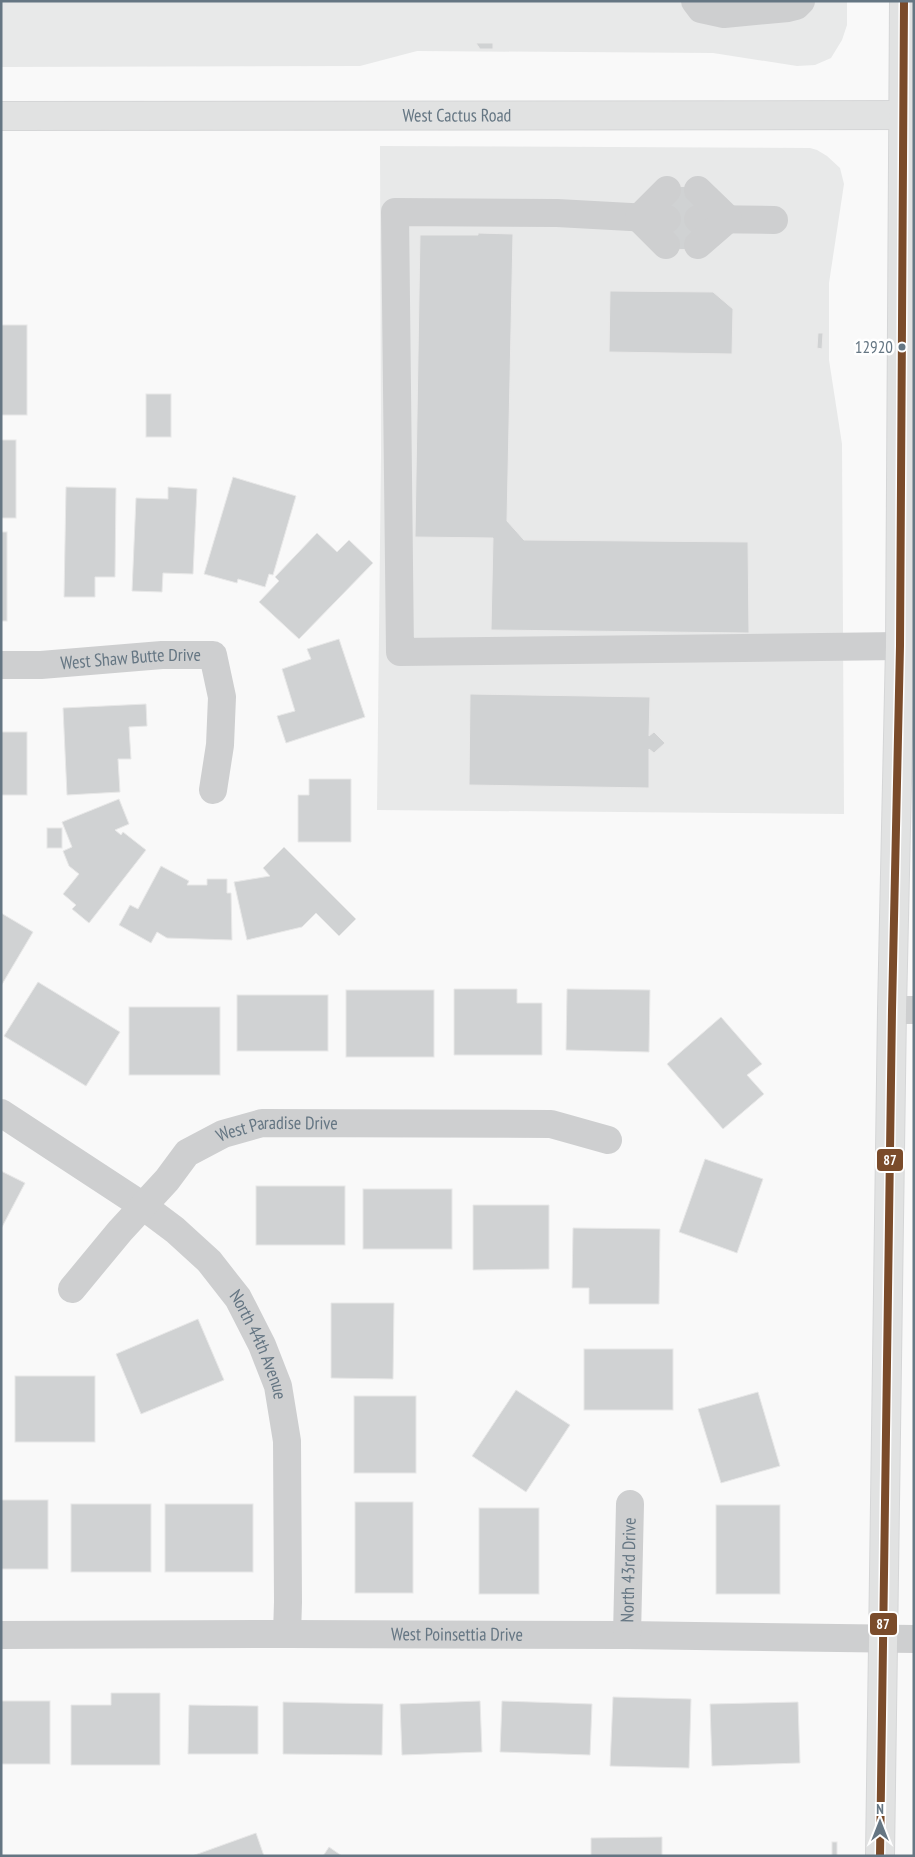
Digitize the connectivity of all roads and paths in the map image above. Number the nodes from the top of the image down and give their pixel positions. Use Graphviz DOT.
graph roads {
  1 [pos="695,1"];
  2 [pos="801,1"];
  3 [pos="904,1"];
  4 [pos="909,115"];
  5 [pos="1,116"];
  6 [pos="667,190"];
  7 [pos="698,190"];
  8 [pos="639,218"];
  9 [pos="728,219"];
  10 [pos="774,220"];
  11 [pos="666,232"];
  12 [pos="698,232"];
  13 [pos="900,646"];
  14 [pos="1,666"];
  15 [pos="213,790"];
  16 [pos="903,1010"];
  17 [pos="1,1113"];
  18 [pos="608,1140"];
  19 [pos="143,1206"];
  20 [pos="72,1289"];
  21 [pos="630,1504"];
  22 [pos="287,1634"];
  23 [pos="628,1635"];
  24 [pos="1,1636"];
  25 [pos="882,1639"];
  26 [pos="914,1639"];
  27 [pos="880,1856"];
  1 -- 2 [label="street"];
  3 -- 4 [label="main road"];
  4 -- 5 [label="main road, West Cactus Road"];
  4 -- 13 [label="main road"];
  6 -- 8 [label="street"];
  7 -- 9 [label="street"];
  8 -- 11 [label="street"];
  8 -- 13 [label="street"];
  9 -- 10 [label="street"];
  9 -- 12 [label="street"];
  13 -- 16 [label="main road"];
  14 -- 15 [label="street, West Shaw Butte Drive"];
  16 -- 25 [label="main road"];
  17 -- 19 [label="street"];
  18 -- 19 [label="street, West Paradise Drive"];
  19 -- 20 [label="street"];
  19 -- 22 [label="street, North 44th Avenue"];
  21 -- 23 [label="street, North 43rd Drive"];
  22 -- 23 [label="street, West Poinsettia Drive"];
  22 -- 24 [label="street, West Poinsettia Drive"];
  23 -- 25 [label="street, West Poinsettia Drive"];
  25 -- 26 [label="street, West Poinsettia Drive"];
  25 -- 27 [label="main road"];
}
